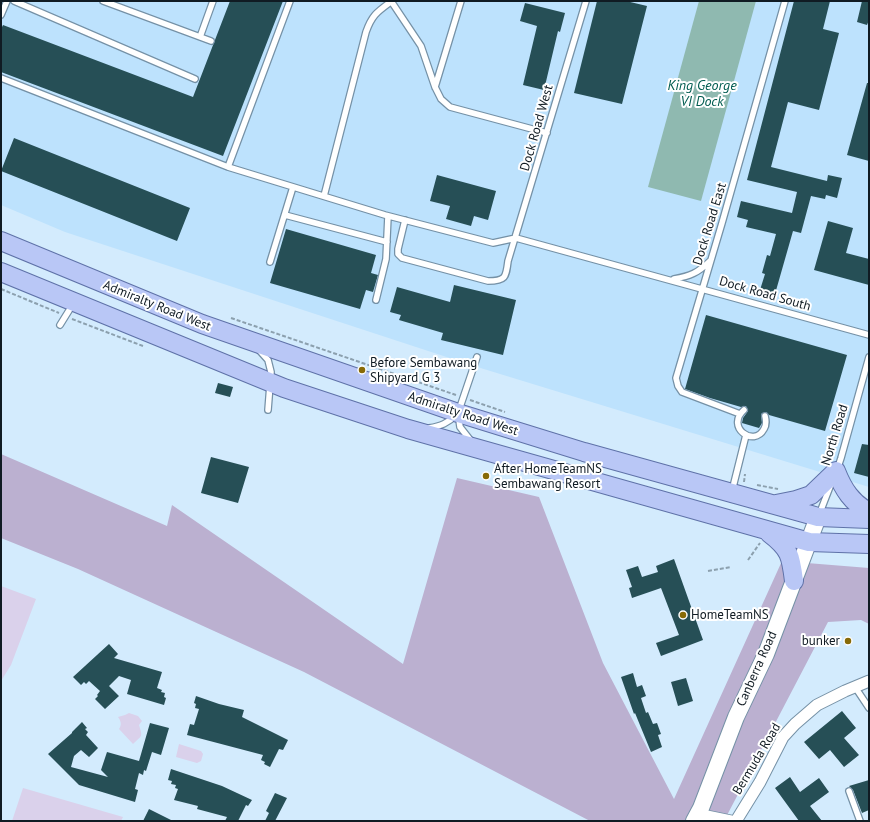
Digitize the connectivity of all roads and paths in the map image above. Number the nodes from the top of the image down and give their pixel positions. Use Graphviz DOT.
graph roads {
  1 [pos="7,1"];
  2 [pos="14,1"];
  3 [pos="103,1"];
  4 [pos="213,1"];
  5 [pos="290,1"];
  6 [pos="392,1"];
  7 [pos="461,1"];
  8 [pos="586,1"];
  9 [pos="785,1"];
  10 [pos="1,15"];
  11 [pos="200,37"];
  12 [pos="210,41"];
  13 [pos="1,78"];
  14 [pos="195,79"];
  15 [pos="435,87"];
  16 [pos="547,133"];
  17 [pos="228,167"];
  18 [pos="293,187"];
  19 [pos="324,196"];
  20 [pos="285,216"];
  21 [pos="388,216"];
  22 [pos="405,220"];
  23 [pos="516,238"];
  24 [pos="1,242"];
  25 [pos="387,242"];
  26 [pos="711,260"];
  27 [pos="270,262"];
  28 [pos="1,272"];
  29 [pos="672,280"];
  30 [pos="702,288"];
  31 [pos="376,300"];
  32 [pos="75,302"];
  33 [pos="230,318"];
  34 [pos="60,325"];
  35 [pos="869,335"];
  36 [pos="242,339"];
  37 [pos="477,357"];
  38 [pos="869,358"];
  39 [pos="270,382"];
  40 [pos="461,405"];
  41 [pos="268,410"];
  42 [pos="508,413"];
  43 [pos="764,416"];
  44 [pos="408,429"];
  45 [pos="746,435"];
  46 [pos="484,451"];
  47 [pos="584,452"];
  48 [pos="836,471"];
  49 [pos="613,487"];
  50 [pos="733,487"];
  51 [pos="776,497"];
  52 [pos="869,512"];
  53 [pos="818,517"];
  54 [pos="869,519"];
  55 [pos="763,536"];
  56 [pos="809,542"];
  57 [pos="869,544"];
  58 [pos="748,560"];
  59 [pos="730,567"];
  60 [pos="708,571"];
  61 [pos="794,581"];
  62 [pos="869,681"];
  63 [pos="855,687"];
  64 [pos="869,708"];
  65 [pos="850,791"];
  66 [pos="696,818"];
  67 [pos="731,821"];
  68 [pos="736,821"];
  69 [pos="860,821"];
  1 -- 10 [label="lane"];
  2 -- 14 [label="lane"];
  3 -- 11 [label="lane"];
  4 -- 11 [label="lane"];
  5 -- 17 [label="lane"];
  6 -- 15 [label="lane"];
  6 -- 19 [label="lane"];
  7 -- 15 [label="lane"];
  8 -- 16 [label="lane, Dock Road West"];
  9 -- 26 [label="lane, Dock Road East"];
  11 -- 12 [label="lane"];
  13 -- 17 [label="lane"];
  15 -- 16 [label="lane"];
  16 -- 23 [label="lane, Dock Road West"];
  17 -- 18 [label="lane"];
  18 -- 19 [label="lane"];
  18 -- 20 [label="lane"];
  19 -- 21 [label="lane"];
  20 -- 25 [label="lane"];
  20 -- 27 [label="lane"];
  21 -- 22 [label="lane"];
  21 -- 25 [label="lane"];
  22 -- 23 [label="lane"];
  22 -- 23 [label="lane, Dock Road West"];
  23 -- 29 [label="lane, Dock Road South"];
  24 -- 36 [label="main road, Admiralty Road West"];
  25 -- 31 [label="lane"];
  26 -- 29 [label="lane"];
  26 -- 30 [label="lane, Dock Road East"];
  28 -- 32 [label="main road, Admiralty Road West"];
  29 -- 30 [label="lane, Dock Road South"];
  30 -- 35 [label="lane, Dock Road South"];
  30 -- 45 [label="lane, Dock Road East"];
  32 -- 34 [label="lane"];
  32 -- 39 [label="main road, Admiralty Road West"];
  33 -- 40 [label="path"];
  36 -- 39 [label="lane"];
  36 -- 40 [label="main road, Admiralty Road West"];
  37 -- 40 [label="lane"];
  38 -- 48 [label="lane, North Road"];
  39 -- 41 [label="lane"];
  39 -- 44 [label="main road, Admiralty Road West"];
  40 -- 42 [label="path"];
  40 -- 44 [label="lane"];
  40 -- 46 [label="lane"];
  40 -- 47 [label="main road, Admiralty Road West"];
  43 -- 45 [label="lane"];
  44 -- 46 [label="main road, Admiralty Road West"];
  45 -- 50 [label="lane"];
  46 -- 49 [label="main road, Admiralty Road West"];
  47 -- 49 [label="main road"];
  47 -- 50 [label="main road, Admiralty Road West"];
  48 -- 51 [label="main road"];
  48 -- 52 [label="main road"];
  48 -- 53 [label="lane, North Road"];
  49 -- 55 [label="main road, Admiralty Road West"];
  50 -- 51 [label="main road, Admiralty Road West"];
  50 -- 51 [label="path"];
  51 -- 53 [label="main road, Admiralty Road West"];
  53 -- 54 [label="main road, Admiralty Road West"];
  53 -- 56 [label="main road, Canberra Road"];
  55 -- 56 [label="main road, Admiralty Road West"];
  55 -- 58 [label="path"];
  55 -- 61 [label="main road"];
  56 -- 57 [label="main road, Admiralty Road West"];
  56 -- 61 [label="main road, Canberra Road"];
  59 -- 60 [label="path"];
  61 -- 66 [label="main road, Canberra Road"];
  62 -- 63 [label="street, Bermuda Road"];
  63 -- 64 [label="lane"];
  63 -- 68 [label="street, Bermuda Road"];
  65 -- 69 [label="lane"];
  66 -- 67 [label="street"];
}
